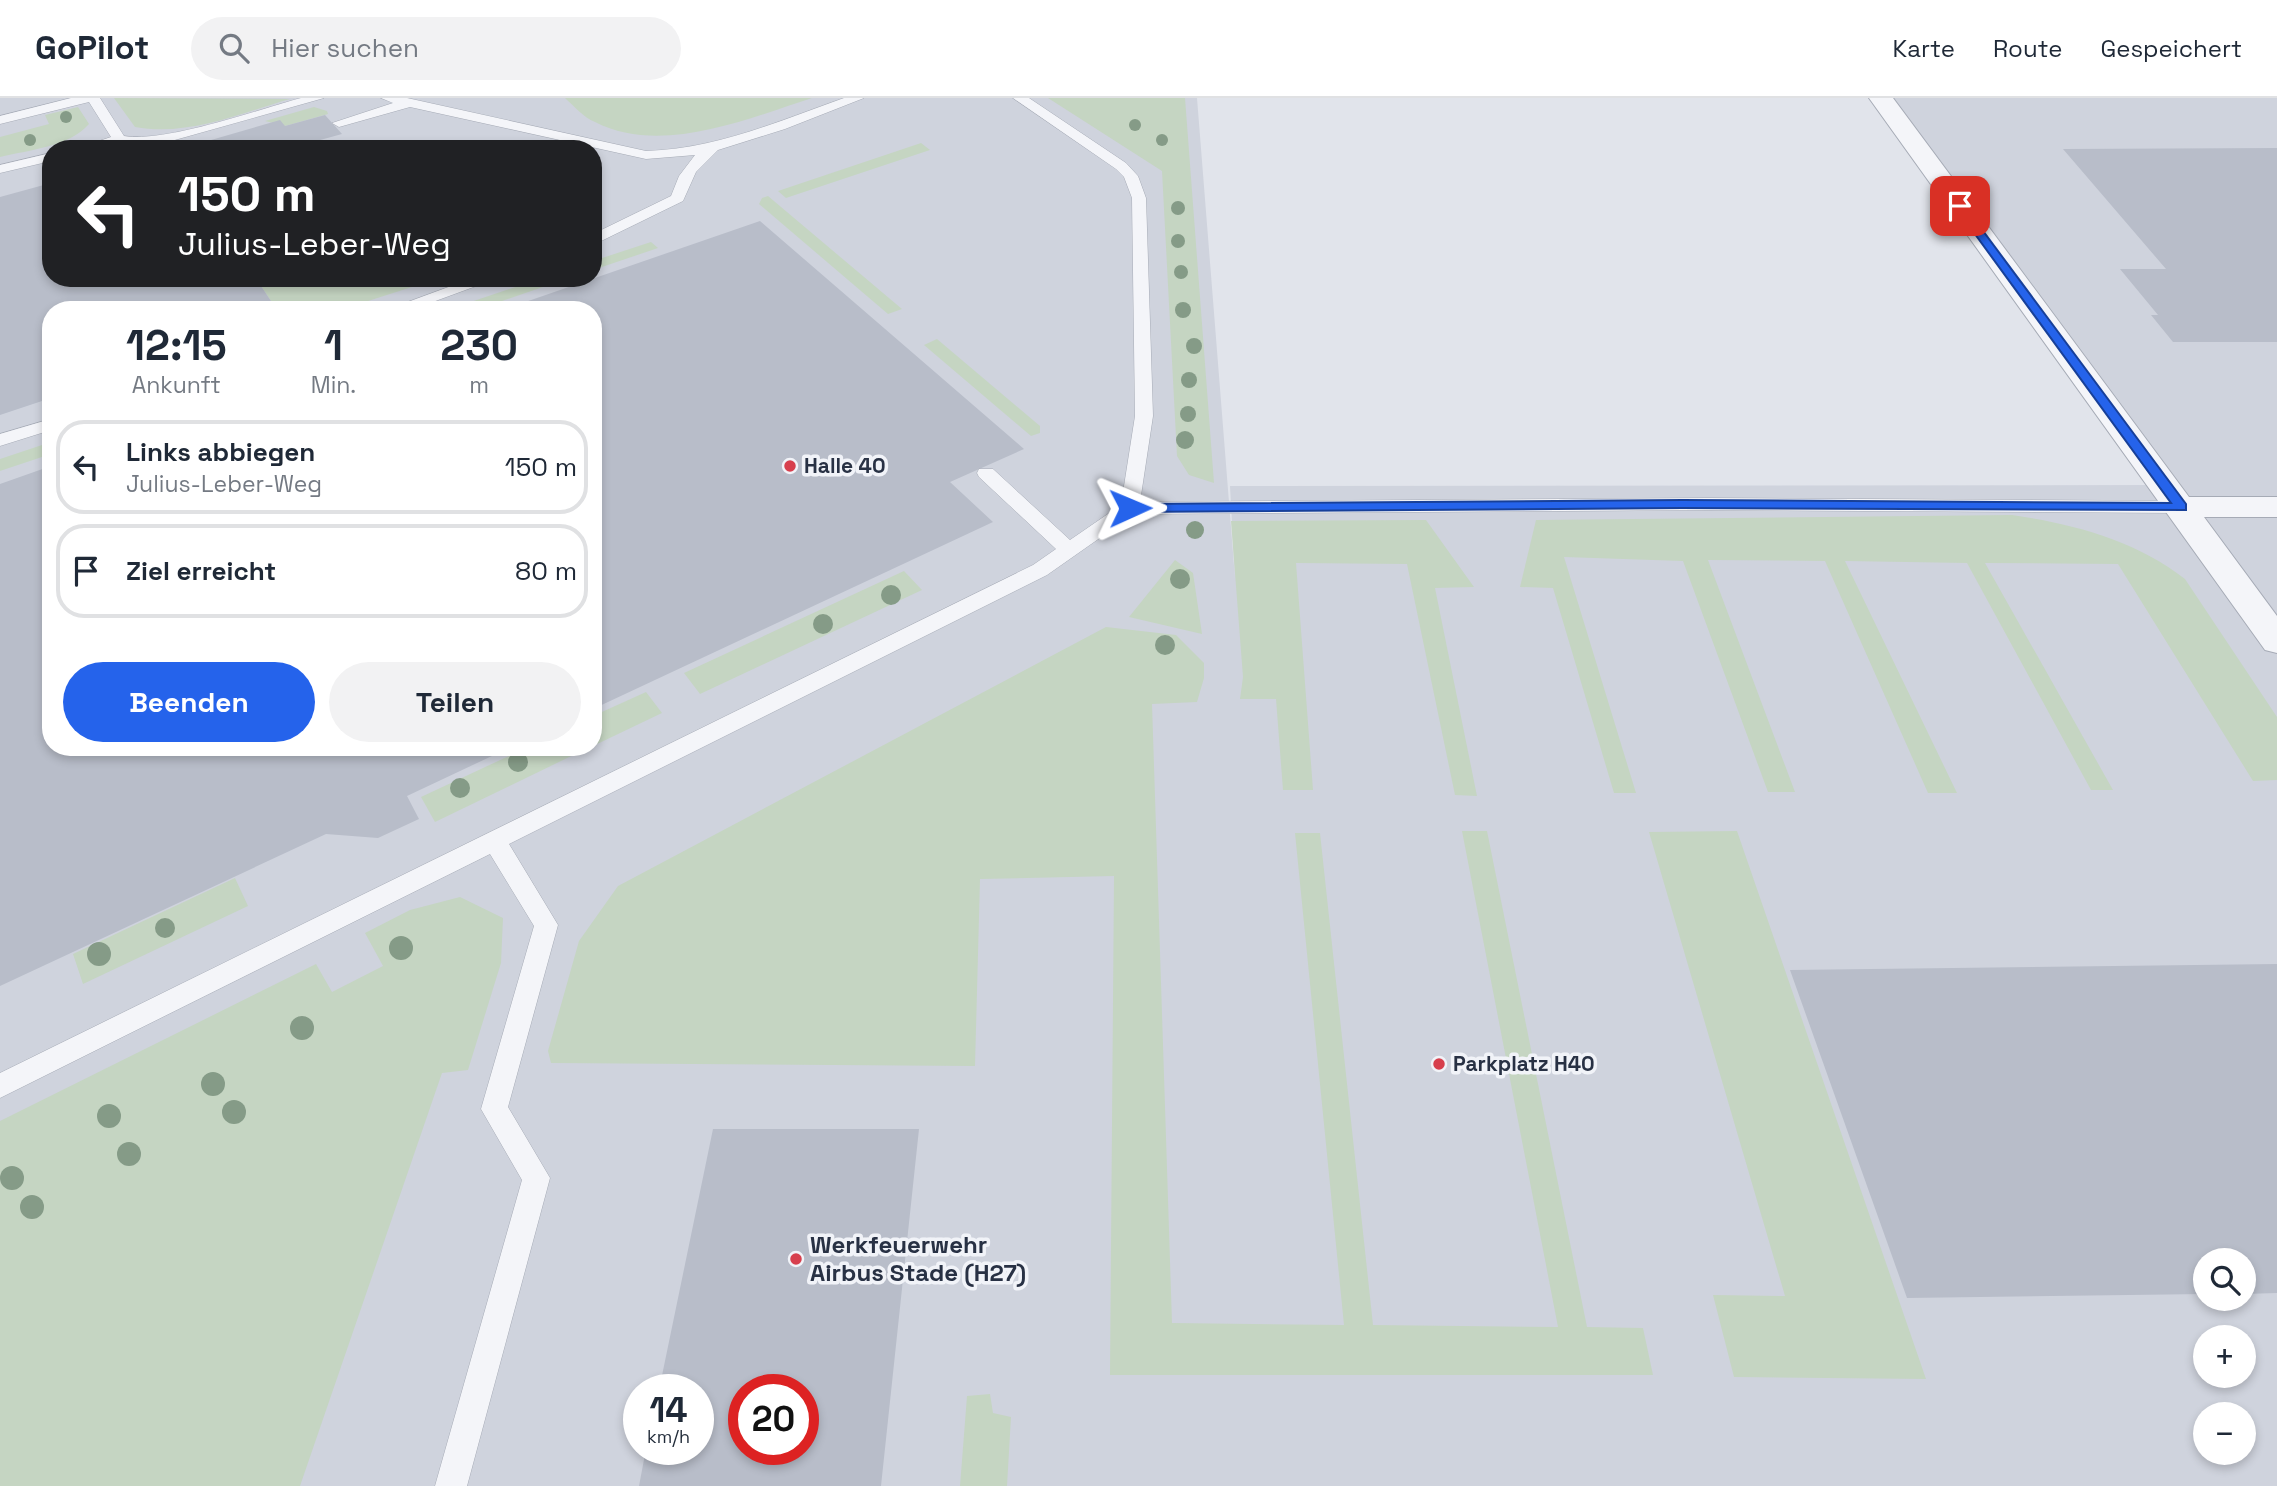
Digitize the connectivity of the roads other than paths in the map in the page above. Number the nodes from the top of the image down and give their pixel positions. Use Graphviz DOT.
graph roads {
  1 [pos="87,98"];
  2 [pos="93,98"];
  3 [pos="317,98"];
  4 [pos="388,98"];
  5 [pos="857,98"];
  6 [pos="1020,98"];
  7 [pos="1881,98"];
  8 [pos="409,103"];
  9 [pos="0,120"];
  10 [pos="339,123"];
  11 [pos="119,139"];
  12 [pos="115,140"];
  13 [pos="125,140"];
  14 [pos="155,140"];
  15 [pos="579,140"];
  16 [pos="602,145"];
  17 [pos="718,145"];
  18 [pos="620,149"];
  19 [pos="602,154"];
  20 [pos="42,159"];
  21 [pos="0,169"];
  22 [pos="602,236"];
  23 [pos="462,287"];
  24 [pos="421,301"];
  25 [pos="42,427"];
  26 [pos="0,440"];
  27 [pos="986,473"];
  28 [pos="2277,506"];
  29 [pos="2181,507"];
  30 [pos="1130,508"];
  31 [pos="1069,550"];
  32 [pos="2277,641"];
  33 [pos="494,841"];
  34 [pos="0,1086"];
  35 [pos="450,1486"];
  1 -- 9 [label="lane"];
  2 -- 11 [label="lane"];
  3 -- 14 [label="lane"];
  4 -- 8 [label="lane"];
  5 -- 17 [label="lane"];
  6 -- 30 [label="lane"];
  7 -- 29 [label="street"];
  8 -- 10 [label="lane"];
  8 -- 15 [label="lane"];
  11 -- 12 [label="lane"];
  11 -- 13 [label="lane"];
  16 -- 18 [label="lane"];
  17 -- 18 [label="lane"];
  17 -- 22 [label="lane"];
  18 -- 19 [label="lane"];
  20 -- 21 [label="lane"];
  23 -- 24 [label="lane"];
  25 -- 26 [label="lane"];
  27 -- 31 [label="lane"];
  28 -- 29 [label="street"];
  29 -- 30 [label="lane"];
  29 -- 32 [label="street"];
  30 -- 31 [label="lane"];
  31 -- 33 [label="lane"];
  33 -- 34 [label="lane"];
  33 -- 35 [label="lane"];
}
